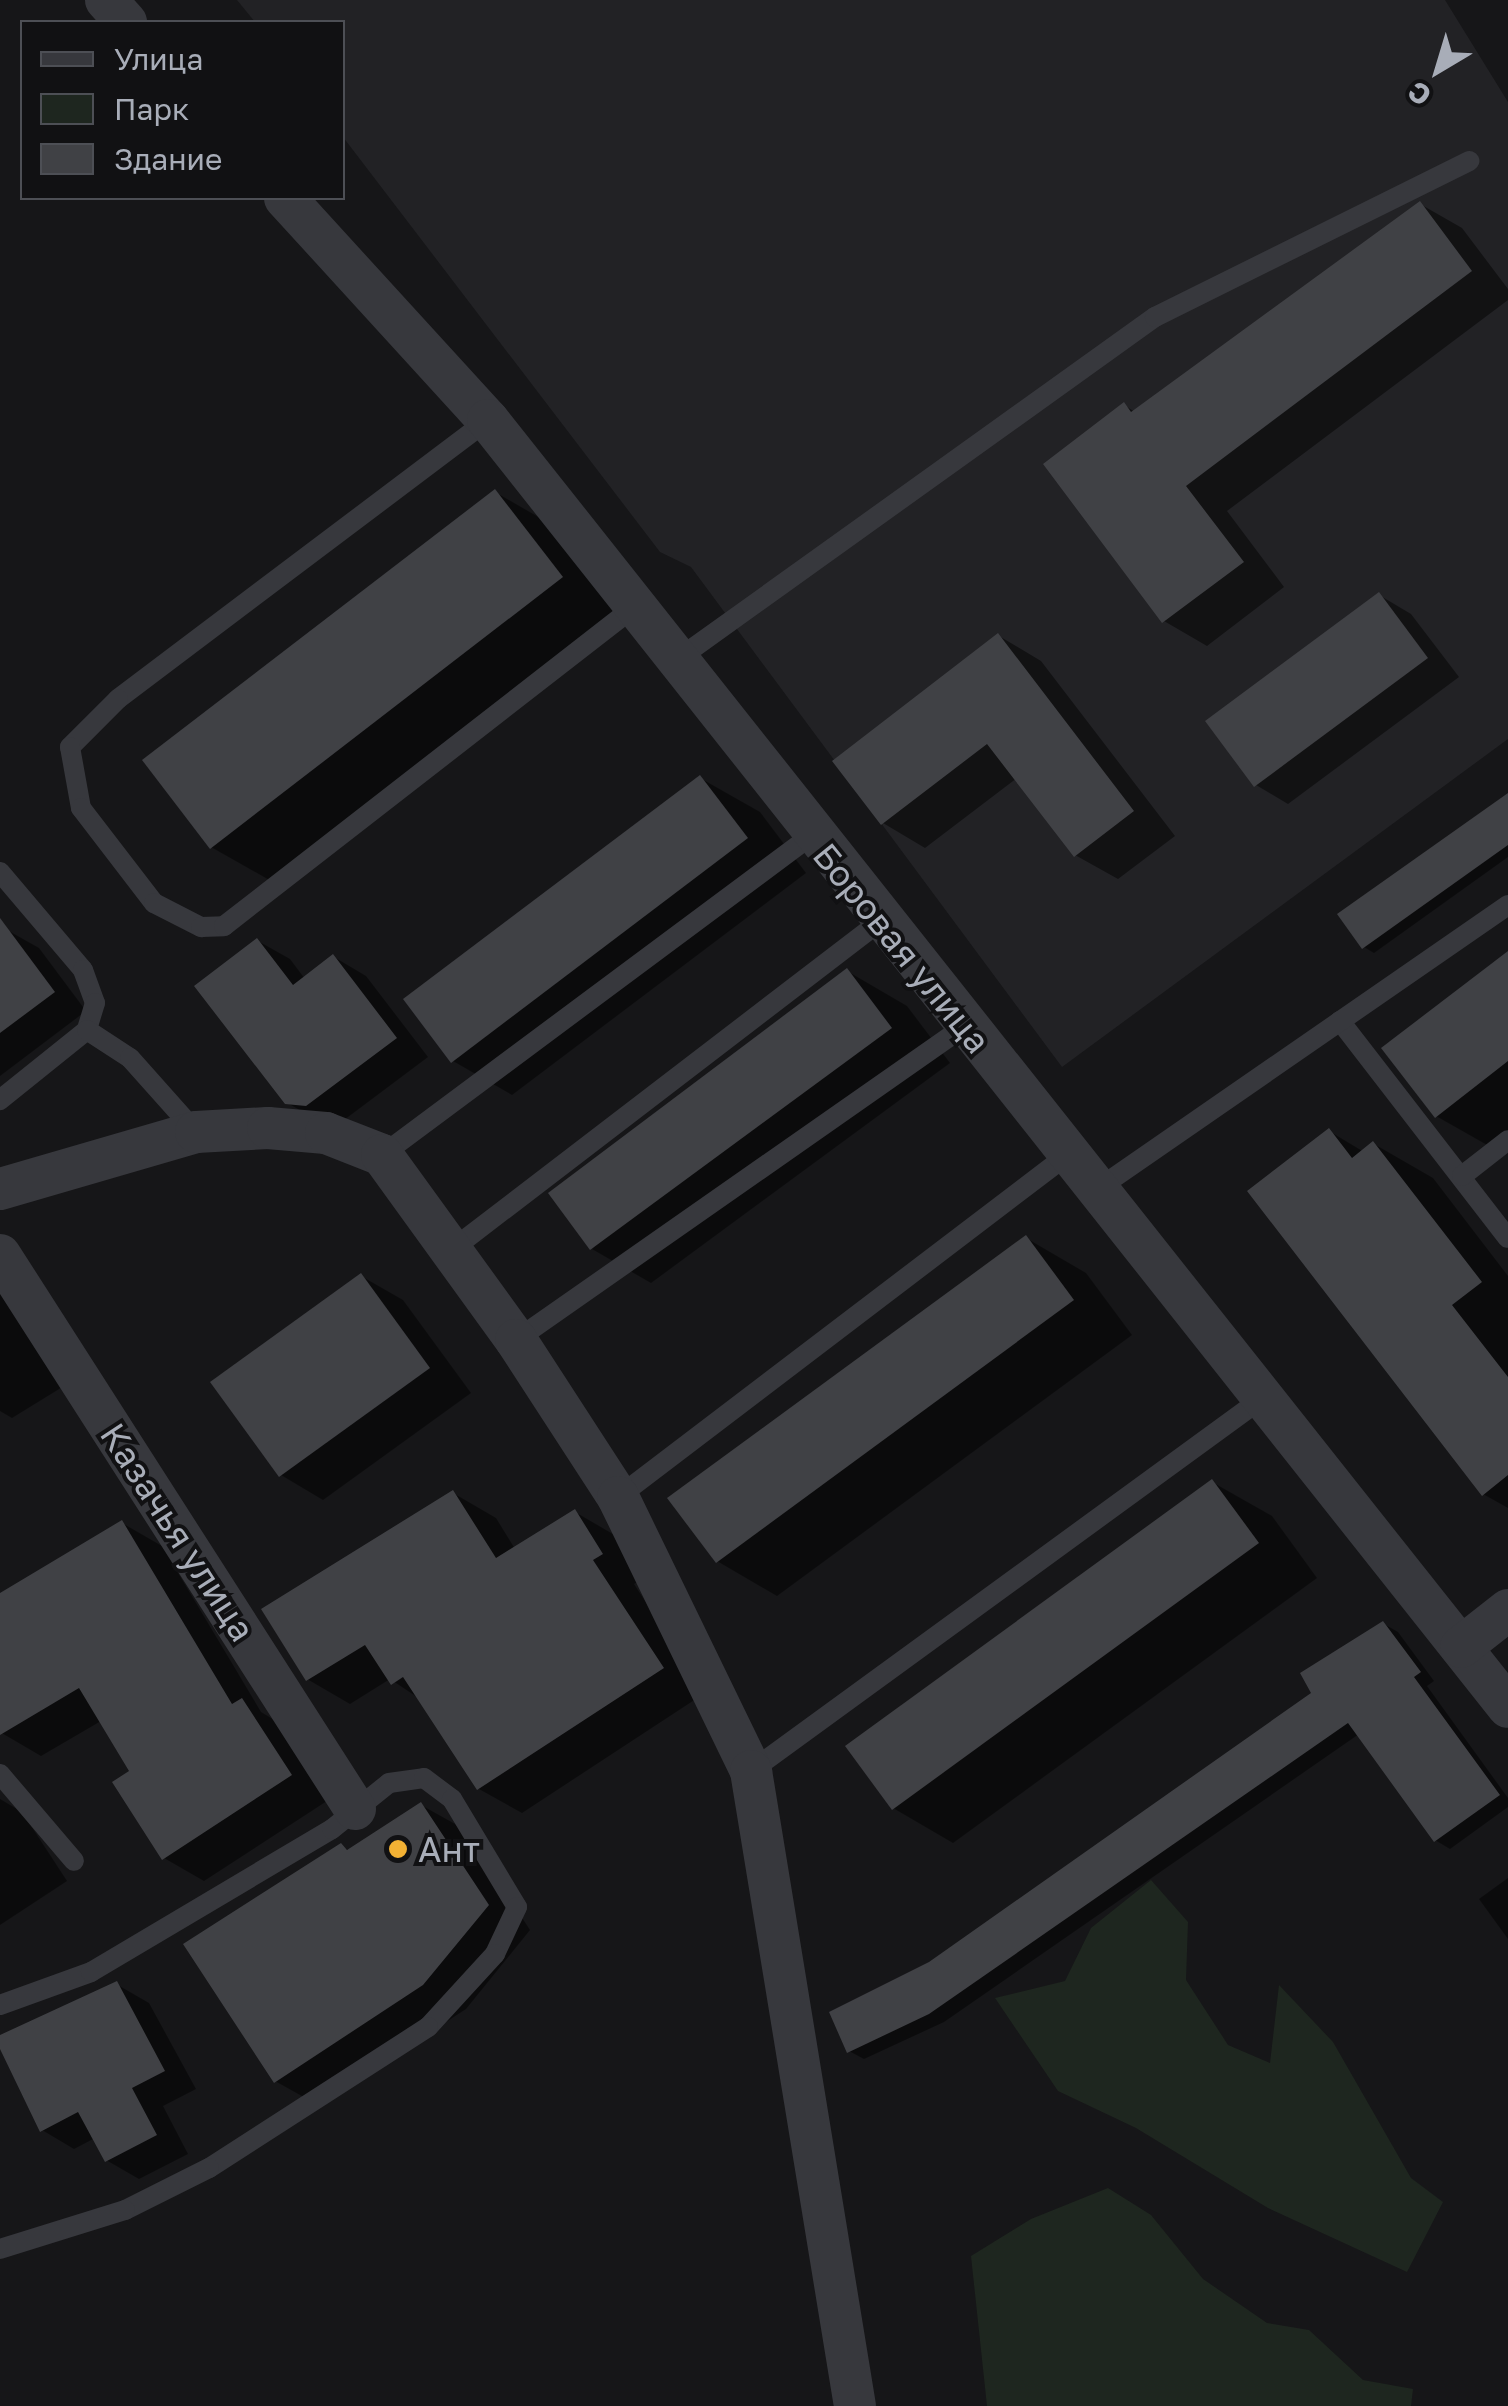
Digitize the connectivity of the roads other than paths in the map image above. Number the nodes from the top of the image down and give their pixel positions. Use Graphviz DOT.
graph roads {
  1 [pos="106,0"];
  2 [pos="124,20"];
  3 [pos="1469,161"];
  4 [pos="287,200"];
  5 [pos="488,420"];
  6 [pos="633,608"];
  7 [pos="675,662"];
  8 [pos="812,835"];
  9 [pos="2,877"];
  10 [pos="1508,905"];
  11 [pos="882,920"];
  12 [pos="1340,1021"];
  13 [pos="965,1026"];
  14 [pos="86,1030"];
  15 [pos="0,1100"];
  16 [pos="196,1132"];
  17 [pos="1508,1140"];
  18 [pos="382,1155"];
  19 [pos="1066,1156"];
  20 [pos="1462,1176"];
  21 [pos="0,1189"];
  22 [pos="1094,1192"];
  23 [pos="1508,1238"];
  24 [pos="450,1251"];
  25 [pos="0,1255"];
  26 [pos="516,1340"];
  27 [pos="1260,1400"];
  28 [pos="618,1497"];
  29 [pos="1508,1610"];
  30 [pos="1461,1646"];
  31 [pos="1508,1707"];
  32 [pos="751,1772"];
  33 [pos="0,1774"];
  34 [pos="355,1809"];
  35 [pos="74,1861"];
  36 [pos="0,2005"];
  37 [pos="0,2249"];
  38 [pos="855,2406"];
  1 -- 2 [label="street"];
  3 -- 7 [label="lane"];
  4 -- 5 [label="street, Боровая улица"];
  5 -- 6 [label="street, Боровая улица"];
  5 -- 6 [label="lane"];
  6 -- 7 [label="street, Боровая улица"];
  7 -- 8 [label="street, Боровая улица"];
  8 -- 11 [label="street, Боровая улица"];
  8 -- 18 [label="lane"];
  9 -- 14 [label="lane"];
  10 -- 12 [label="lane"];
  11 -- 13 [label="street, Боровая улица"];
  11 -- 24 [label="lane"];
  12 -- 20 [label="lane"];
  12 -- 22 [label="lane"];
  13 -- 19 [label="street, Боровая улица"];
  13 -- 26 [label="lane"];
  14 -- 15 [label="lane"];
  14 -- 16 [label="lane"];
  16 -- 18 [label="street"];
  16 -- 21 [label="street"];
  17 -- 20 [label="lane"];
  18 -- 24 [label="street"];
  19 -- 22 [label="street, Боровая улица"];
  19 -- 28 [label="lane"];
  20 -- 23 [label="lane"];
  22 -- 27 [label="street, Боровая улица"];
  24 -- 26 [label="street"];
  25 -- 34 [label="street, Казачья улица"];
  26 -- 28 [label="street"];
  27 -- 30 [label="street, Боровая улица"];
  27 -- 32 [label="lane"];
  28 -- 32 [label="street"];
  29 -- 30 [label="street"];
  30 -- 31 [label="street, Боровая улица"];
  32 -- 38 [label="street"];
  33 -- 35 [label="lane"];
  34 -- 36 [label="lane"];
  34 -- 37 [label="lane"];
}
